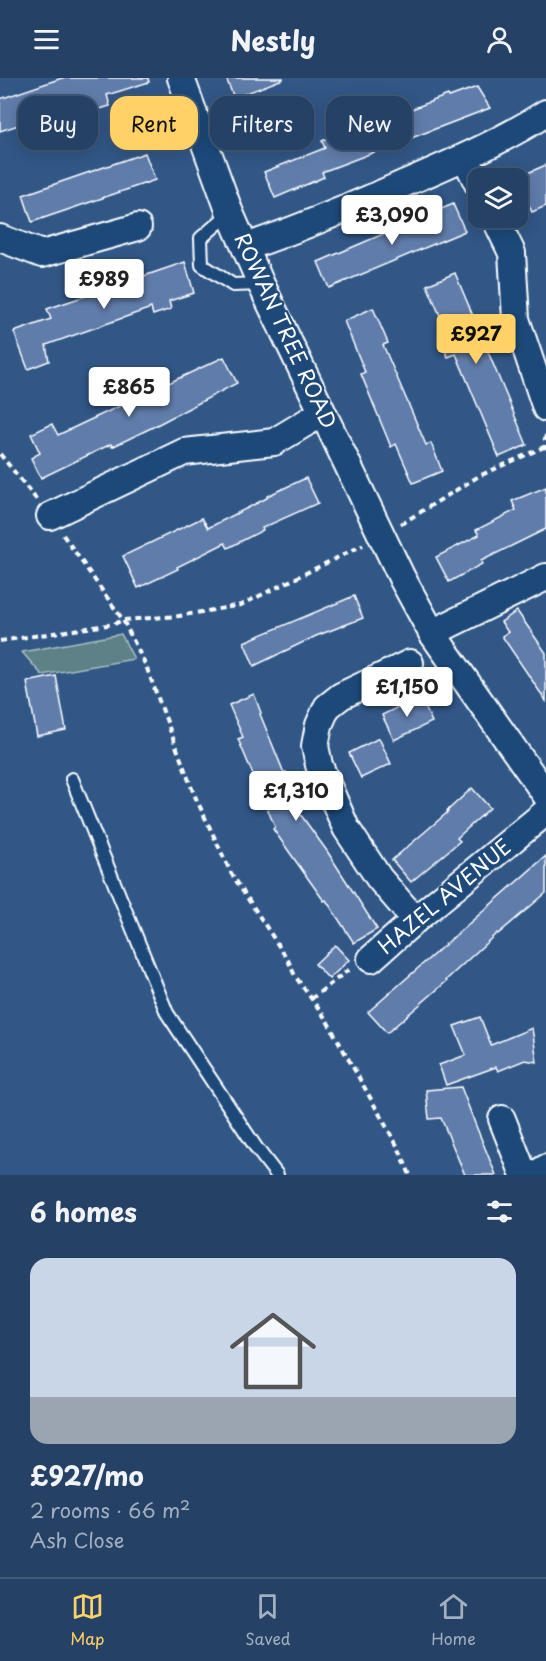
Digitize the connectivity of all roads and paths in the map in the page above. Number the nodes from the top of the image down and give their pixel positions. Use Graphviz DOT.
graph roads {
  1 [pos="181,78"];
  2 [pos="546,113"];
  3 [pos="465,157"];
  4 [pos="470,168"];
  5 [pos="230,213"];
  6 [pos="138,227"];
  7 [pos="500,228"];
  8 [pos="0,238"];
  9 [pos="246,248"];
  10 [pos="261,284"];
  11 [pos="546,408"];
  12 [pos="322,413"];
  13 [pos="546,435"];
  14 [pos="546,447"];
  15 [pos="50,516"];
  16 [pos="381,537"];
  17 [pos="546,577"];
  18 [pos="123,620"];
  19 [pos="432,633"];
  20 [pos="0,641"];
  21 [pos="410,663"];
  22 [pos="72,779"];
  23 [pos="546,795"];
  24 [pos="546,812"];
  25 [pos="415,920"];
  26 [pos="371,959"];
  27 [pos="311,999"];
  28 [pos="502,1119"];
  29 [pos="546,1168"];
  30 [pos="276,1175"];
  31 [pos="410,1175"];
  32 [pos="524,1175"];
  33 [pos="535,1175"];
  1 -- 5 [label="street, ROWAN TREE ROAD"];
  2 -- 3 [label="street"];
  3 -- 4 [label="street"];
  3 -- 9 [label="street"];
  5 -- 9 [label="street, ROWAN TREE ROAD"];
  5 -- 10 [label="lane"];
  6 -- 8 [label="street"];
  7 -- 11 [label="street"];
  9 -- 10 [label="street, ROWAN TREE ROAD"];
  10 -- 12 [label="street, ROWAN TREE ROAD"];
  12 -- 15 [label="street"];
  12 -- 16 [label="street, ROWAN TREE ROAD"];
  13 -- 14 [label="path"];
  14 -- 16 [label="path"];
  16 -- 18 [label="path"];
  16 -- 19 [label="street, ROWAN TREE ROAD"];
  17 -- 19 [label="street"];
  18 -- 20 [label="path"];
  18 -- 27 [label="path"];
  19 -- 23 [label="street, ROWAN TREE ROAD"];
  21 -- 25 [label="street"];
  22 -- 30 [label="lane"];
  24 -- 25 [label="street, HAZEL AVENUE"];
  25 -- 26 [label="street, HAZEL AVENUE"];
  26 -- 27 [label="path"];
  27 -- 31 [label="path"];
  28 -- 32 [label="street"];
  29 -- 33 [label="street"];
}
